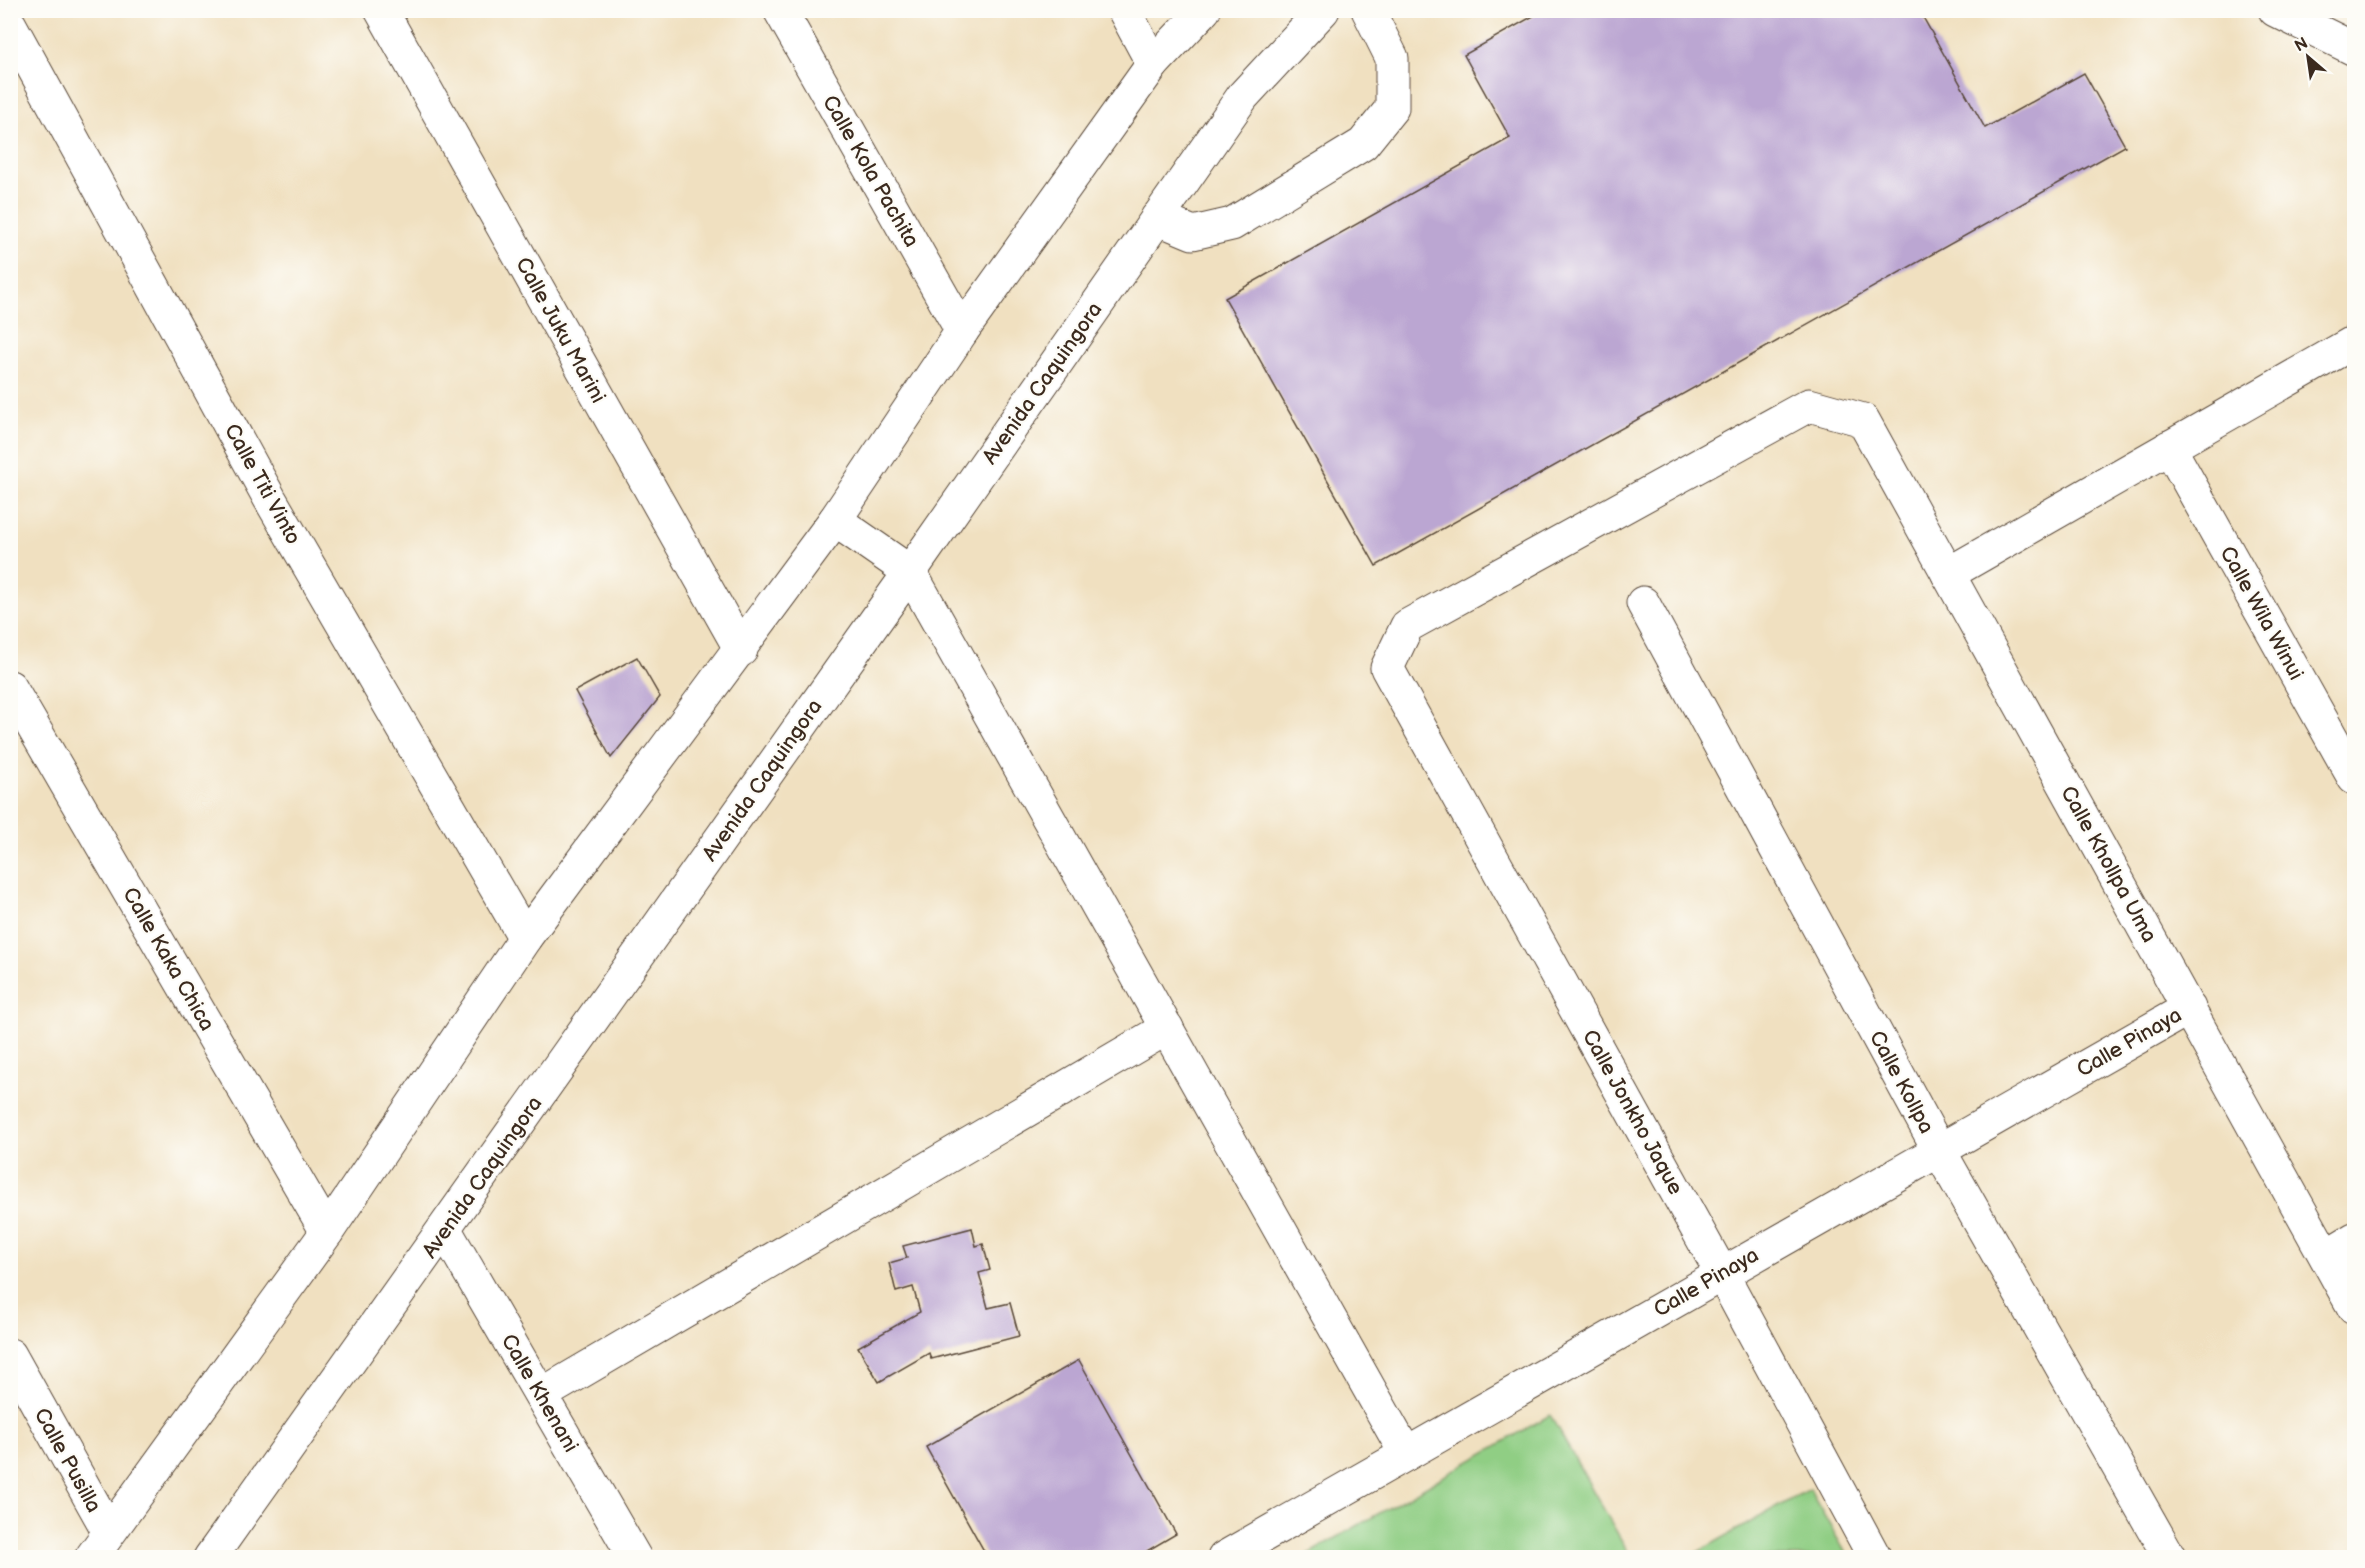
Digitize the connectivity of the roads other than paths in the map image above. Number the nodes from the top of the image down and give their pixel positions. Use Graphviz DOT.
graph roads {
  1 [pos="381,10"];
  2 [pos="780,10"];
  3 [pos="1124,10"];
  4 [pos="1204,10"];
  5 [pos="1323,10"];
  6 [pos="1368,10"];
  7 [pos="2275,10"];
  8 [pos="10,25"];
  9 [pos="2355,49"];
  10 [pos="1153,64"];
  11 [pos="1157,218"];
  12 [pos="962,331"];
  13 [pos="2355,342"];
  14 [pos="2169,447"];
  15 [pos="835,520"];
  16 [pos="910,572"];
  17 [pos="1948,574"];
  18 [pos="1643,603"];
  19 [pos="741,650"];
  20 [pos="1387,669"];
  21 [pos="10,687"];
  22 [pos="19,723"];
  23 [pos="2355,778"];
  24 [pos="525,938"];
  25 [pos="2189,1008"];
  26 [pos="1167,1028"];
  27 [pos="1939,1150"];
  28 [pos="445,1230"];
  29 [pos="327,1232"];
  30 [pos="2355,1239"];
  31 [pos="2326,1256"];
  32 [pos="1722,1274"];
  33 [pos="2355,1308"];
  34 [pos="10,1355"];
  35 [pos="541,1395"];
  36 [pos="1406,1454"];
  37 [pos="100,1545"];
  38 [pos="210,1557"];
  39 [pos="634,1557"];
  40 [pos="1224,1557"];
  41 [pos="1875,1557"];
  42 [pos="2170,1557"];
  1 -- 19 [label="street, Calle Juku Marini"];
  2 -- 12 [label="street, Calle Kola Pachita"];
  3 -- 10 [label="street"];
  4 -- 10 [label="street"];
  5 -- 11 [label="street, Avenida Caquingora"];
  6 -- 11 [label="street"];
  7 -- 9 [label="street"];
  8 -- 24 [label="street, Calle Titi Vinto"];
  10 -- 12 [label="street"];
  11 -- 16 [label="street, Avenida Caquingora"];
  12 -- 15 [label="street"];
  13 -- 14 [label="street"];
  14 -- 17 [label="street"];
  14 -- 23 [label="street, Calle Wila Winui"];
  15 -- 16 [label="street"];
  15 -- 19 [label="street"];
  16 -- 26 [label="street"];
  16 -- 28 [label="street, Avenida Caquingora"];
  17 -- 20 [label="street, Calle Khollpa Uma"];
  17 -- 25 [label="street, Calle Khollpa Uma"];
  18 -- 27 [label="street, Calle Kollpa"];
  19 -- 24 [label="street"];
  20 -- 32 [label="street, Calle Jonkho Jaque"];
  21 -- 22 [label="street, Calle Kaka Chica"];
  22 -- 29 [label="street, Calle Kaka Chica"];
  24 -- 29 [label="street"];
  25 -- 27 [label="street, Calle Pinaya"];
  25 -- 31 [label="street, Calle Khollpa Uma"];
  26 -- 35 [label="street"];
  26 -- 36 [label="street"];
  27 -- 32 [label="street, Calle Pinaya"];
  27 -- 42 [label="street, Calle Kollpa"];
  28 -- 35 [label="street, Calle Khenani"];
  28 -- 38 [label="street, Avenida Caquingora"];
  29 -- 37 [label="street"];
  30 -- 31 [label="street"];
  31 -- 33 [label="street, Calle Khollpa Uma"];
  32 -- 36 [label="street, Calle Pinaya"];
  32 -- 41 [label="street, Calle Jonkho Jaque"];
  34 -- 37 [label="street, Calle Pusilla"];
  35 -- 39 [label="street, Calle Khenani"];
  36 -- 40 [label="street, Calle Pinaya"];
}
